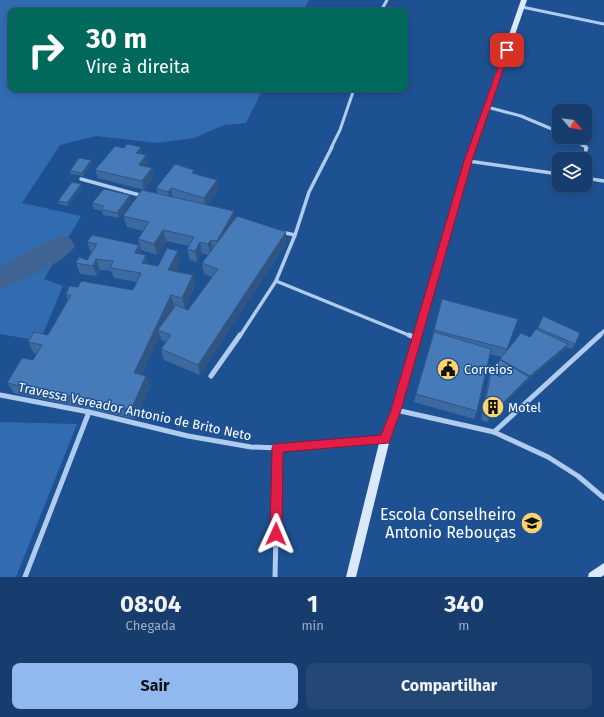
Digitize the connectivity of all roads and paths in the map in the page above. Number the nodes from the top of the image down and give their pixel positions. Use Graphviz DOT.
graph roads {
  1 [pos="523,4"];
  2 [pos="604,24"];
  3 [pos="353,92"];
  4 [pos="487,107"];
  5 [pos="552,129"];
  6 [pos="582,144"];
  7 [pos="587,152"];
  8 [pos="468,161"];
  9 [pos="552,173"];
  10 [pos="592,179"];
  11 [pos="81,180"];
  12 [pos="604,181"];
  13 [pos="147,197"];
  14 [pos="280,232"];
  15 [pos="295,235"];
  16 [pos="276,282"];
  17 [pos="604,331"];
  18 [pos="416,338"];
  19 [pos="211,376"];
  20 [pos="0,395"];
  21 [pos="396,410"];
  22 [pos="89,412"];
  23 [pos="494,432"];
  24 [pos="385,439"];
  25 [pos="278,448"];
  26 [pos="604,498"];
  27 [pos="604,568"];
  28 [pos="25,577"];
  29 [pos="275,577"];
  30 [pos="351,577"];
  31 [pos="593,577"];
  1 -- 2 [label="street"];
  1 -- 4 [label="street"];
  3 -- 15 [label="street"];
  4 -- 5 [label="street"];
  4 -- 8 [label="street"];
  6 -- 7 [label="street"];
  8 -- 9 [label="street"];
  8 -- 18 [label="street"];
  10 -- 12 [label="street"];
  11 -- 13 [label="street"];
  14 -- 15 [label="street"];
  15 -- 16 [label="street"];
  16 -- 18 [label="street"];
  16 -- 19 [label="street"];
  17 -- 23 [label="street"];
  18 -- 21 [label="street"];
  20 -- 22 [label="street, Travessa Vereador Antonio de Brito Neto"];
  21 -- 23 [label="street"];
  21 -- 24 [label="street"];
  22 -- 25 [label="street, Travessa Vereador Antonio de Brito Neto"];
  22 -- 28 [label="street"];
  23 -- 26 [label="street"];
  24 -- 25 [label="street, Travessa Vereador Antonio de Brito Neto"];
  24 -- 30 [label="street"];
  25 -- 29 [label="street"];
  27 -- 31 [label="street"];
}
